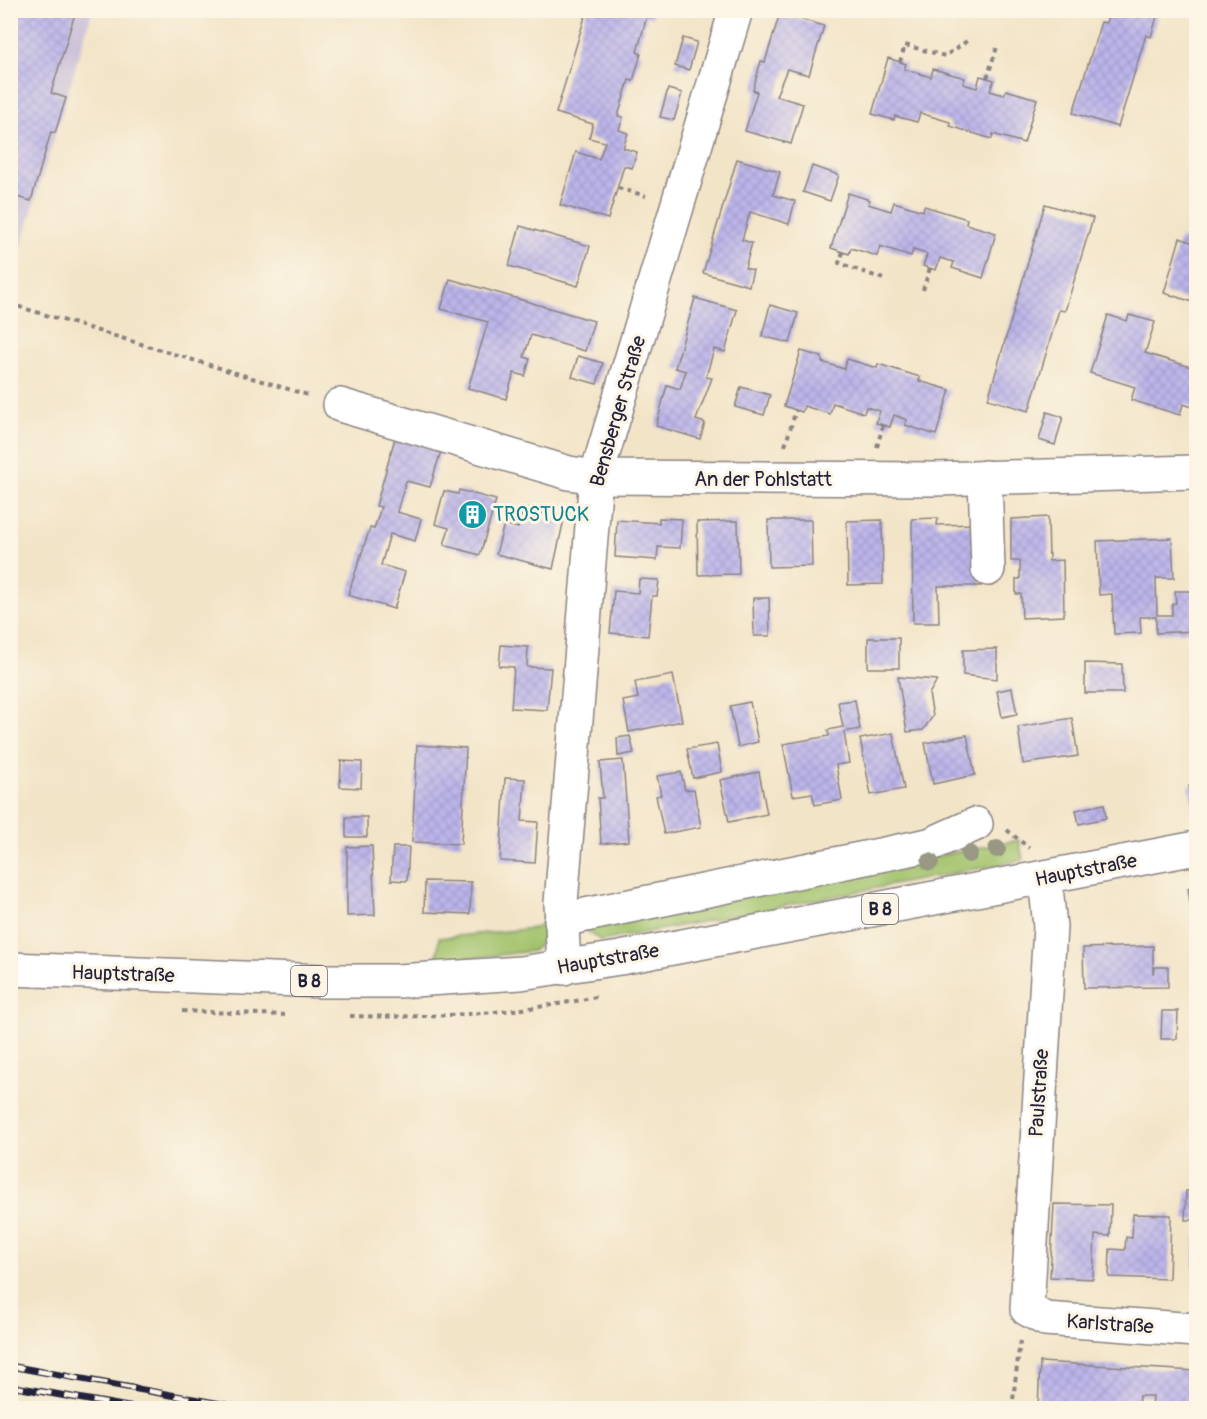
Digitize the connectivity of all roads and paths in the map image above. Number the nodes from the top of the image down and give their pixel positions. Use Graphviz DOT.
graph roads {
  1 [pos="736,10"];
  2 [pos="970,39"];
  3 [pos="997,47"];
  4 [pos="900,62"];
  5 [pos="987,78"];
  6 [pos="843,252"];
  7 [pos="930,268"];
  8 [pos="883,279"];
  9 [pos="922,290"];
  10 [pos="10,304"];
  11 [pos="340,405"];
  12 [pos="1197,472"];
  13 [pos="596,477"];
  14 [pos="985,477"];
  15 [pos="988,569"];
  16 [pos="976,824"];
  17 [pos="1197,848"];
  18 [pos="1045,878"];
  19 [pos="561,920"];
  20 [pos="564,968"];
  21 [pos="10,969"];
  22 [pos="1027,1309"];
  23 [pos="1197,1330"];
  24 [pos="1012,1408"];
  1 -- 13 [label="street, Bensberger Straße"];
  2 -- 4 [label="path"];
  3 -- 5 [label="path"];
  6 -- 8 [label="path"];
  7 -- 9 [label="path"];
  10 -- 11 [label="path"];
  11 -- 13 [label="street, An der Pohlstatt"];
  12 -- 14 [label="street, An der Pohlstatt"];
  13 -- 14 [label="street, An der Pohlstatt"];
  13 -- 19 [label="street, Bensberger Straße"];
  14 -- 15 [label="street"];
  16 -- 18 [label="path"];
  16 -- 19 [label="street"];
  17 -- 18 [label="street, Hauptstraße / B 8"];
  18 -- 20 [label="street, Hauptstraße / B 8"];
  18 -- 22 [label="street, Paulstraße"];
  19 -- 20 [label="street, Bensberger Straße"];
  20 -- 21 [label="street, Hauptstraße / B 8"];
  22 -- 23 [label="street, Karlstraße"];
  22 -- 24 [label="path"];
}
